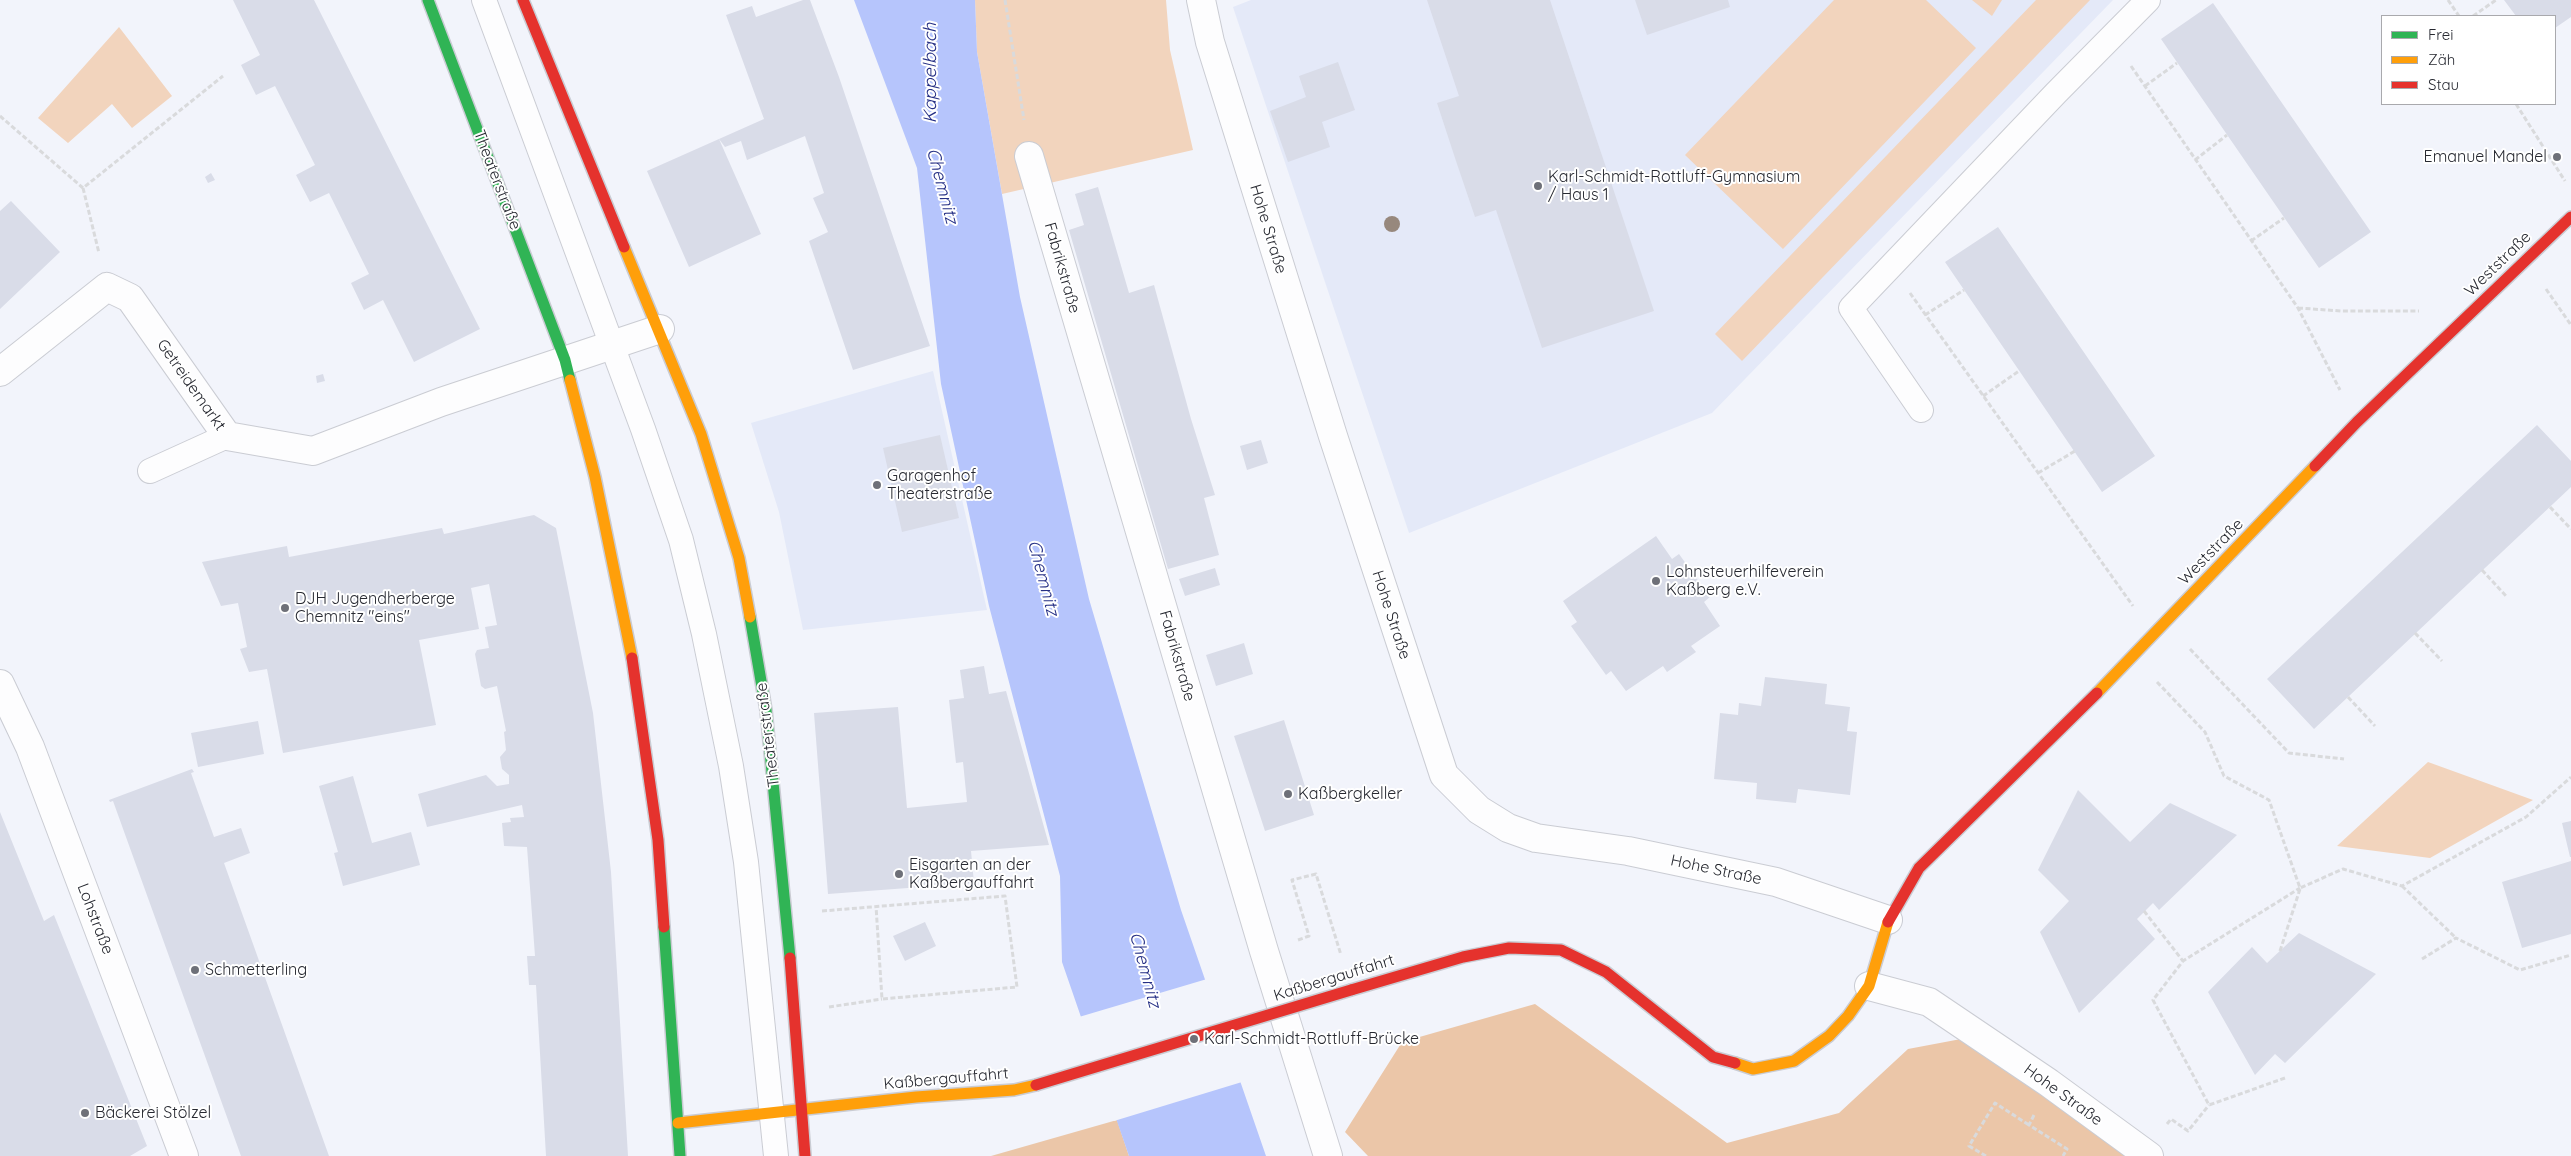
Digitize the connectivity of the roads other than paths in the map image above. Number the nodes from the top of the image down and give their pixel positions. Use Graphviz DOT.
graph roads {
  1 [pos="428,0"];
  2 [pos="484,0"];
  3 [pos="523,0"];
  4 [pos="1202,0"];
  5 [pos="2148,0"];
  6 [pos="1029,156"];
  7 [pos="2571,217"];
  8 [pos="660,329"];
  9 [pos="613,346"];
  10 [pos="565,360"];
  11 [pos="0,372"];
  12 [pos="1921,410"];
  13 [pos="227,436"];
  14 [pos="150,471"];
  15 [pos="0,684"];
  16 [pos="1888,920"];
  17 [pos="1869,986"];
  18 [pos="801,1110"];
  19 [pos="772,1113"];
  20 [pos="678,1123"];
  21 [pos="184,1156"];
  22 [pos="680,1156"];
  23 [pos="776,1156"];
  24 [pos="806,1156"];
  25 [pos="1328,1156"];
  26 [pos="2149,1156"];
  1 -- 10 [label="main road, Theaterstraße"];
  2 -- 9 [label="lane"];
  3 -- 8 [label="main road, Theaterstraße"];
  4 -- 16 [label="street, Hohe Straße"];
  5 -- 12 [label="lane"];
  6 -- 25 [label="street, Fabrikstraße"];
  7 -- 16 [label="main road, Weststraße"];
  8 -- 9 [label="street"];
  8 -- 18 [label="main road, Theaterstraße"];
  9 -- 10 [label="street"];
  9 -- 19 [label="lane"];
  10 -- 13 [label="street, Getreidemarkt"];
  10 -- 20 [label="main road, Theaterstraße"];
  11 -- 13 [label="street, Getreidemarkt"];
  13 -- 14 [label="lane"];
  15 -- 21 [label="street, Lohstraße"];
  16 -- 17 [label="main road, Kaßbergauffahrt"];
  17 -- 18 [label="main road, Kaßbergauffahrt, bridge"];
  17 -- 26 [label="street, Hohe Straße"];
  18 -- 19 [label="main road, Kaßbergauffahrt"];
  18 -- 24 [label="main road, Theaterstraße"];
  19 -- 20 [label="main road, Kaßbergauffahrt"];
  19 -- 23 [label="lane"];
  20 -- 22 [label="main road, Theaterstraße"];
}
